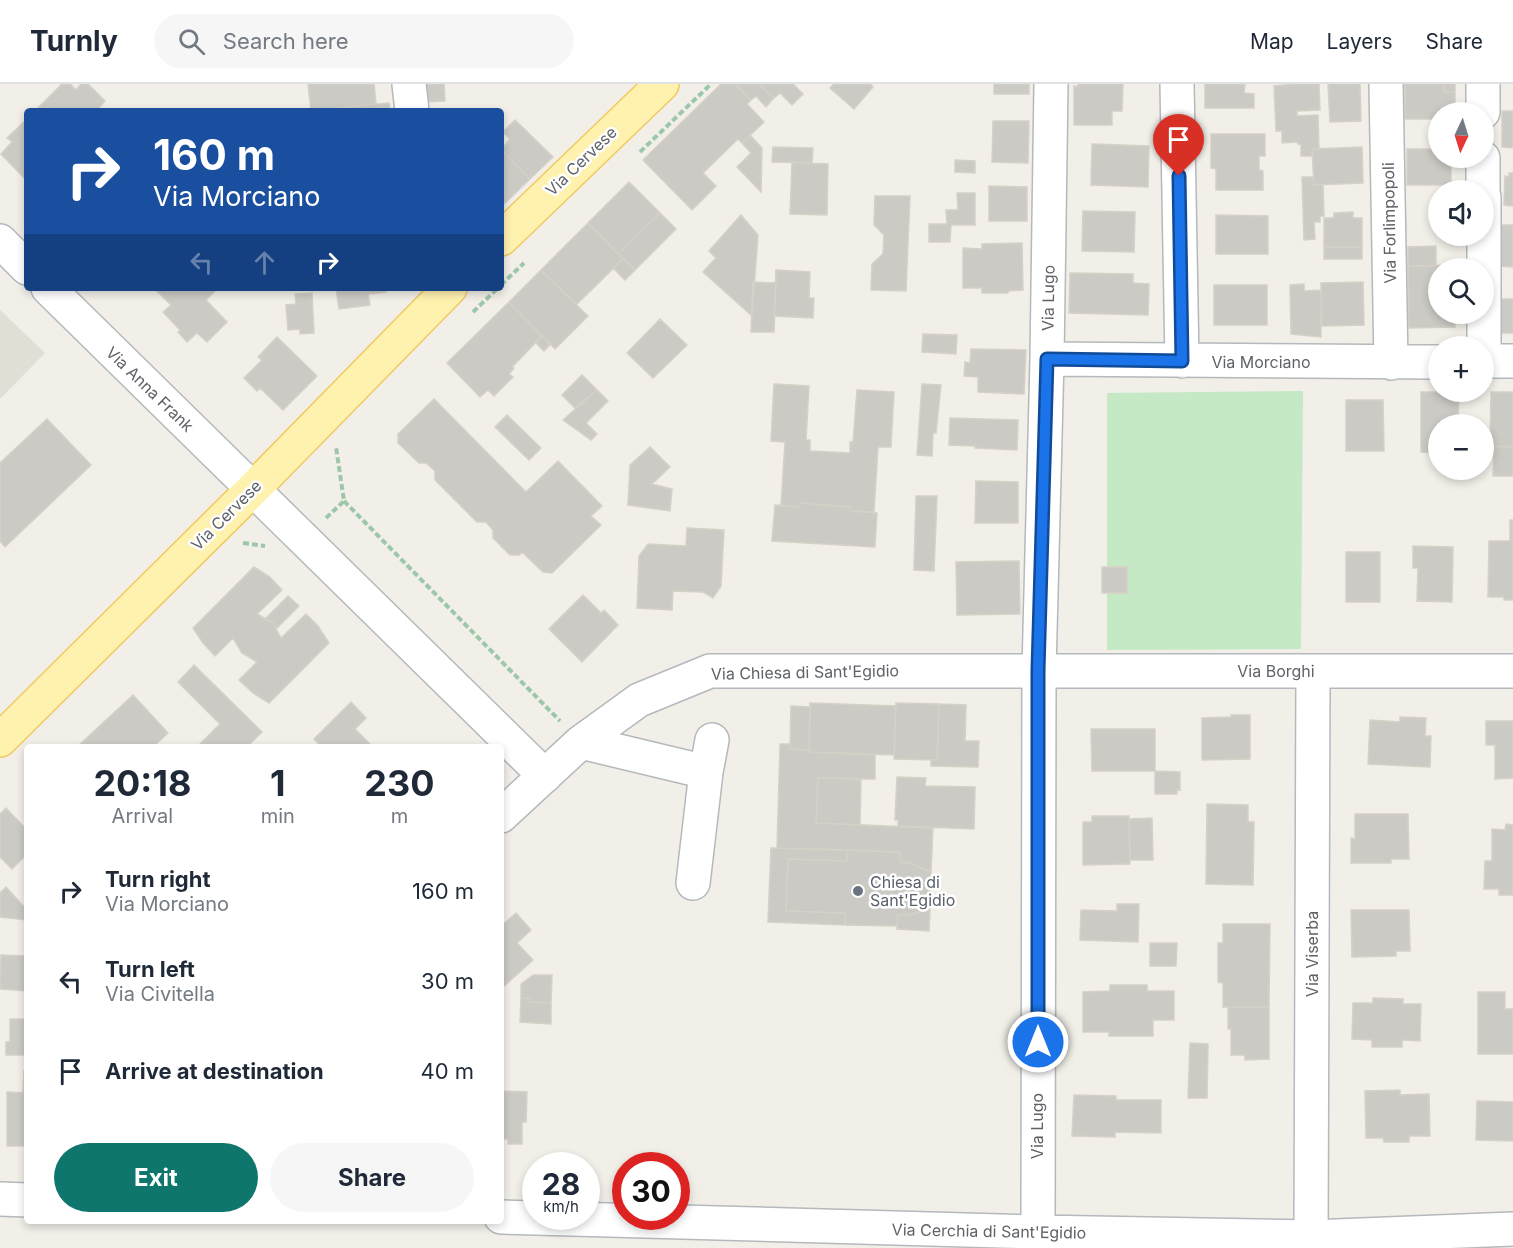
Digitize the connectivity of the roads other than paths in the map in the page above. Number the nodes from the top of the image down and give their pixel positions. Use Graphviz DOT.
graph roads {
  1 [pos="409,84"];
  2 [pos="662,84"];
  3 [pos="1051,84"];
  4 [pos="1178,84"];
  5 [pos="1386,84"];
  6 [pos="1483,84"];
  7 [pos="1483,102"];
  8 [pos="412,108"];
  9 [pos="504,236"];
  10 [pos="0,241"];
  11 [pos="1484,246"];
  12 [pos="24,265"];
  13 [pos="51,291"];
  14 [pos="436,294"];
  15 [pos="1484,336"];
  16 [pos="1047,359"];
  17 [pos="1182,361"];
  18 [pos="1494,361"];
  19 [pos="1513,361"];
  20 [pos="1428,362"];
  21 [pos="1391,363"];
  22 [pos="253,489"];
  23 [pos="1038,670"];
  24 [pos="1313,671"];
  25 [pos="1513,671"];
  26 [pos="0,740"];
  27 [pos="712,740"];
  28 [pos="581,742"];
  29 [pos="706,772"];
  30 [pos="545,776"];
  31 [pos="504,813"];
  32 [pos="693,883"];
  33 [pos="0,1199"];
  34 [pos="24,1200"];
  35 [pos="504,1218"];
  36 [pos="1513,1229"];
  37 [pos="1038,1232"];
  38 [pos="579,1234"];
  39 [pos="1311,1237"];
  1 -- 8 [label="street"];
  2 -- 9 [label="main road, Via Cervese"];
  3 -- 16 [label="street, Via Lugo"];
  4 -- 17 [label="street"];
  5 -- 21 [label="street, Via Forlimpopoli"];
  6 -- 7 [label="street"];
  10 -- 12 [label="street"];
  11 -- 15 [label="street"];
  13 -- 22 [label="street, Via Anna Frank"];
  14 -- 22 [label="main road, Via Cervese"];
  16 -- 17 [label="street, Via Morciano"];
  16 -- 23 [label="street, Via Lugo"];
  17 -- 21 [label="street, Via Morciano"];
  18 -- 19 [label="street"];
  20 -- 21 [label="street, Via Morciano"];
  22 -- 26 [label="main road, Via Cervese"];
  22 -- 30 [label="street"];
  23 -- 24 [label="street, Via Borghi"];
  23 -- 28 [label="street, Via Chiesa di Sant'Egidio"];
  23 -- 37 [label="street, Via Lugo"];
  24 -- 25 [label="street, Via Borghi"];
  24 -- 39 [label="street, Via Viserba"];
  27 -- 29 [label="street"];
  28 -- 29 [label="street"];
  28 -- 30 [label="street, Via Chiesa di Sant'Egidio"];
  29 -- 32 [label="street"];
  30 -- 31 [label="street, Via Chiesa di Sant'Egidio"];
  33 -- 34 [label="street"];
  35 -- 38 [label="street, Via Cerchia di Sant'Egidio"];
  36 -- 39 [label="street, Via Cerchia di Sant'Egidio"];
  37 -- 38 [label="street, Via Cerchia di Sant'Egidio"];
  37 -- 39 [label="street, Via Cerchia di Sant'Egidio"];
}
